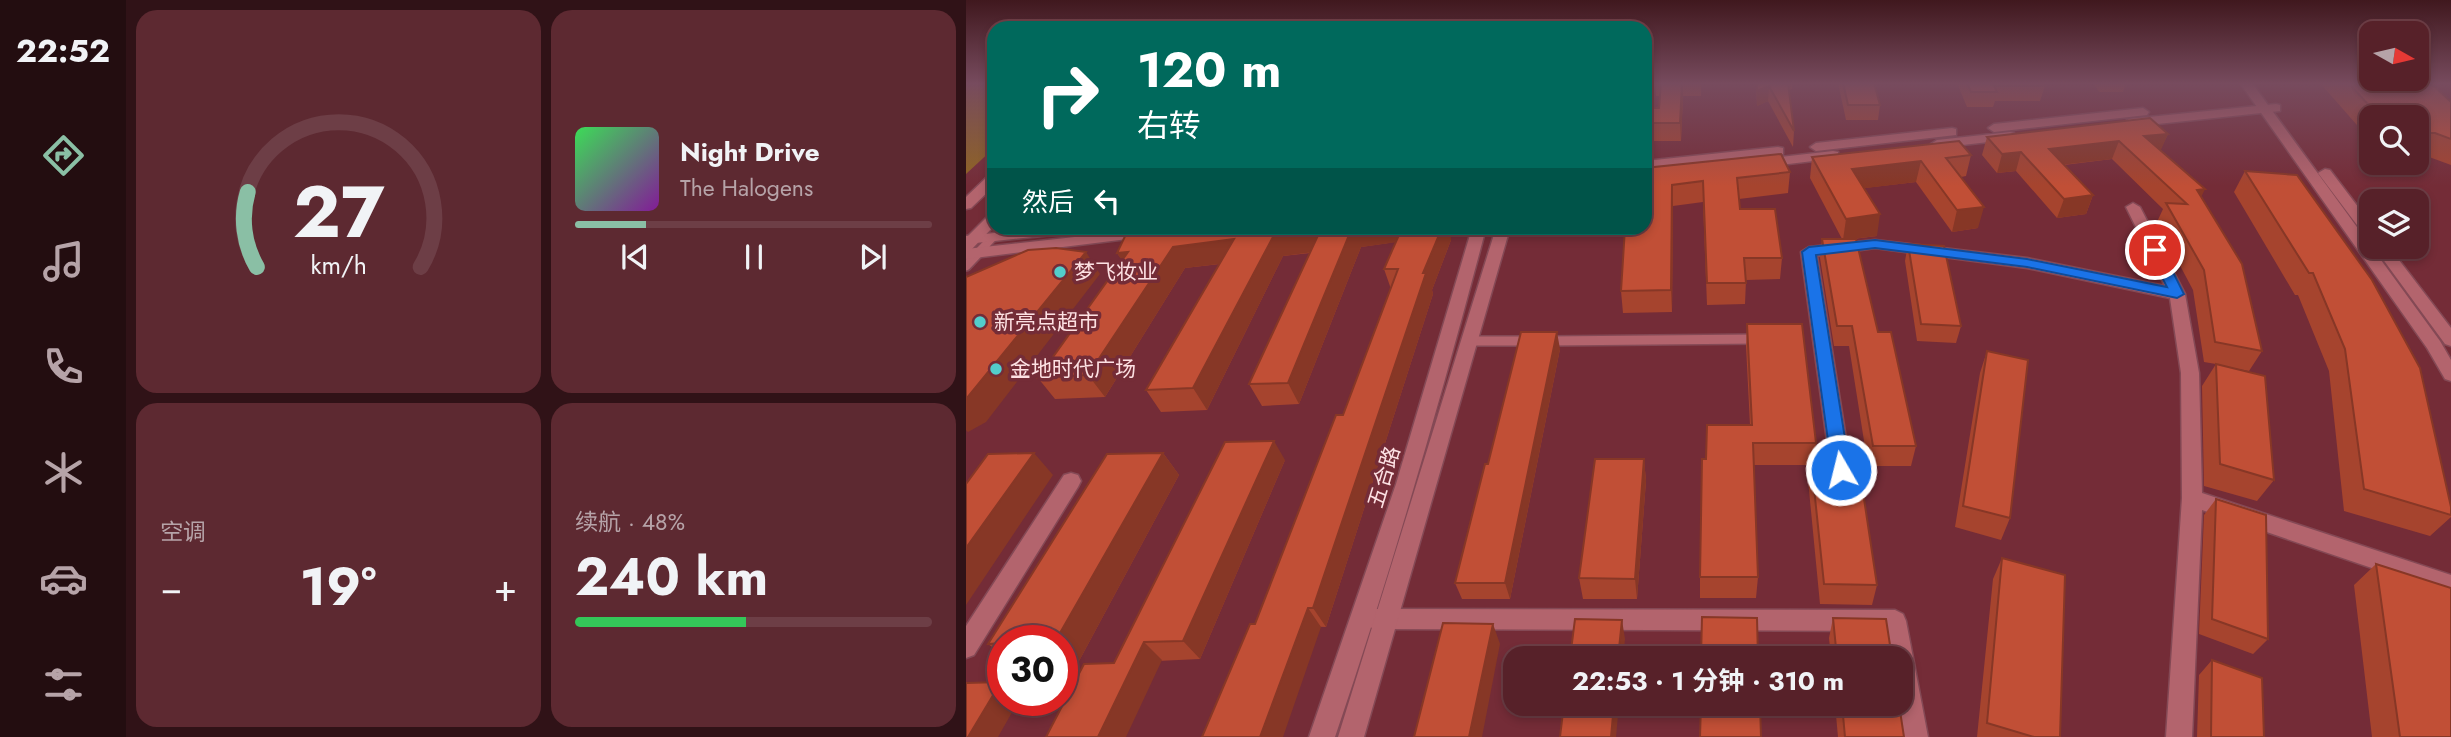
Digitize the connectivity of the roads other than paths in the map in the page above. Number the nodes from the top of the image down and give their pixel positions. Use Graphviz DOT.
graph roads {
  1 [pos="2122,117"];
  2 [pos="2144,117"];
  3 [pos="2276,117"];
  4 [pos="2278,117"];
  5 [pos="1652,164"];
  6 [pos="1652,175"];
  7 [pos="987,185"];
  8 [pos="966,205"];
  9 [pos="2133,207"];
  10 [pos="2359,219"];
  11 [pos="987,226"];
  12 [pos="992,235"];
  13 [pos="1120,235"];
  14 [pos="1477,235"];
  15 [pos="1501,235"];
  16 [pos="970,247"];
  17 [pos="2390,259"];
  18 [pos="966,266"];
  19 [pos="2177,294"];
  20 [pos="1763,339"];
  21 [pos="2451,340"];
  22 [pos="1466,341"];
  23 [pos="2451,375"];
  24 [pos="1841,470"];
  25 [pos="1071,481"];
  26 [pos="2192,498"];
  27 [pos="2451,585"];
  28 [pos="1390,618"];
  29 [pos="1364,620"];
  30 [pos="966,647"];
  31 [pos="1322,737"];
  32 [pos="1351,737"];
  33 [pos="1915,737"];
  34 [pos="2179,737"];
  1 -- 5 [label="street"];
  2 -- 6 [label="street"];
  3 -- 23 [label="street"];
  4 -- 10 [label="street"];
  7 -- 8 [label="street"];
  9 -- 19 [label="street"];
  11 -- 16 [label="street"];
  12 -- 16 [label="street"];
  13 -- 16 [label="street"];
  14 -- 29 [label="street, 五合路"];
  15 -- 22 [label="street, 五合路"];
  16 -- 18 [label="lane"];
  17 -- 21 [label="street"];
  19 -- 24 [label="street"];
  19 -- 26 [label="street"];
  20 -- 22 [label="lane"];
  22 -- 28 [label="street, 五合路"];
  25 -- 30 [label="street"];
  26 -- 27 [label="street"];
  26 -- 34 [label="street"];
  28 -- 29 [label="street"];
  28 -- 32 [label="street, 五合路"];
  28 -- 33 [label="street"];
  29 -- 31 [label="street, 五合路"];
}
